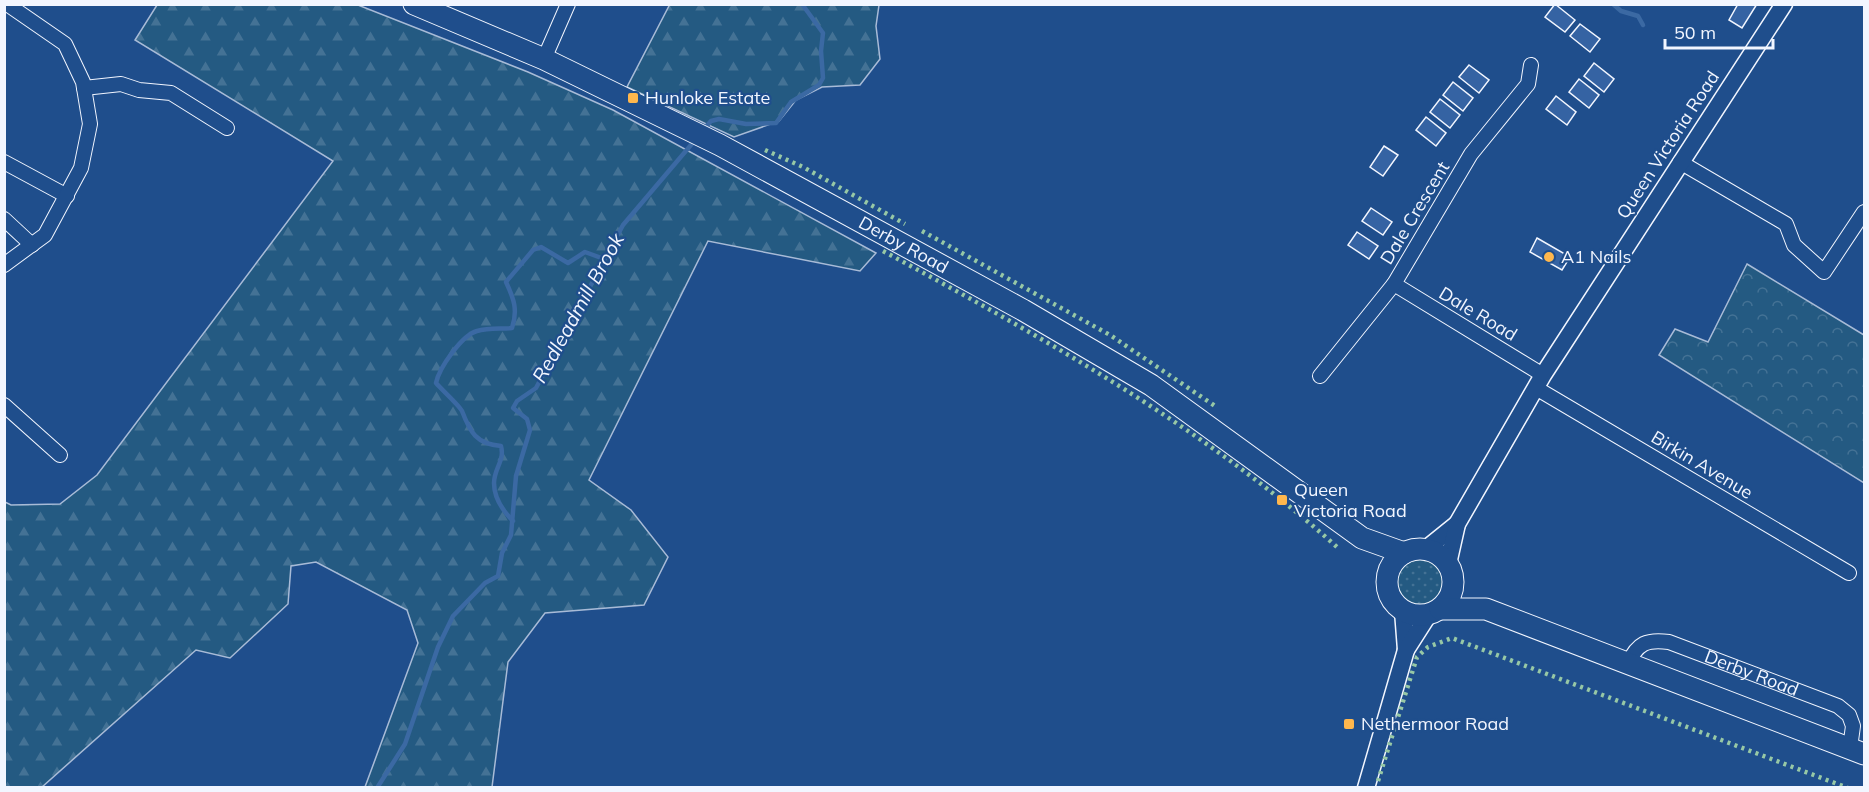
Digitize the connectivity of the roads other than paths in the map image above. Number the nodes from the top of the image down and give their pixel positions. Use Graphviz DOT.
graph roads {
  1 [pos="7,4"];
  2 [pos="414,4"];
  3 [pos="568,4"];
  4 [pos="1784,4"];
  5 [pos="544,59"];
  6 [pos="1531,65"];
  7 [pos="84,88"];
  8 [pos="227,128"];
  9 [pos="4,162"];
  10 [pos="1680,162"];
  11 [pos="67,196"];
  12 [pos="1864,212"];
  13 [pos="4,219"];
  14 [pos="32,245"];
  15 [pos="4,265"];
  16 [pos="1394,284"];
  17 [pos="1320,376"];
  18 [pos="1540,382"];
  19 [pos="4,405"];
  20 [pos="60,455"];
  21 [pos="1457,524"];
  22 [pos="1362,538"];
  23 [pos="1426,549"];
  24 [pos="1404,553"];
  25 [pos="1450,571"];
  26 [pos="1849,573"];
  27 [pos="1387,579"];
  28 [pos="1486,609"];
  29 [pos="1403,611"];
  30 [pos="1434,611"];
  31 [pos="1406,650"];
  32 [pos="1628,664"];
  33 [pos="1857,751"];
  34 [pos="1366,788"];
  1 -- 7 [label="street"];
  2 -- 5 [label="highway, Derby Road"];
  3 -- 5 [label="street"];
  4 -- 10 [label="street, Queen Victoria Road"];
  5 -- 22 [label="highway, Derby Road"];
  6 -- 16 [label="street, Dale Crescent"];
  7 -- 8 [label="street"];
  7 -- 11 [label="street"];
  9 -- 11 [label="street"];
  10 -- 12 [label="street"];
  10 -- 18 [label="street, Queen Victoria Road"];
  11 -- 14 [label="street"];
  13 -- 14 [label="street"];
  14 -- 15 [label="street"];
  16 -- 17 [label="street, Dale Crescent"];
  16 -- 18 [label="street, Dale Road"];
  18 -- 21 [label="street, Queen Victoria Road"];
  18 -- 26 [label="street, Birkin Avenue"];
  19 -- 20 [label="street"];
  21 -- 23 [label="street, Queen Victoria Road"];
  21 -- 25 [label="street, Queen Victoria Road"];
  22 -- 24 [label="highway, Derby Road"];
  22 -- 27 [label="highway, Derby Road"];
  23 -- 24 [label="highway"];
  23 -- 25 [label="highway"];
  24 -- 27 [label="highway"];
  25 -- 28 [label="highway"];
  25 -- 30 [label="highway"];
  27 -- 29 [label="highway"];
  28 -- 30 [label="highway"];
  28 -- 32 [label="highway, Derby Road"];
  29 -- 30 [label="highway"];
  29 -- 31 [label="street"];
  30 -- 31 [label="street"];
  31 -- 34 [label="street"];
  32 -- 33 [label="highway, Derby Road"];
  32 -- 33 [label="street, Derby Road"];
}
